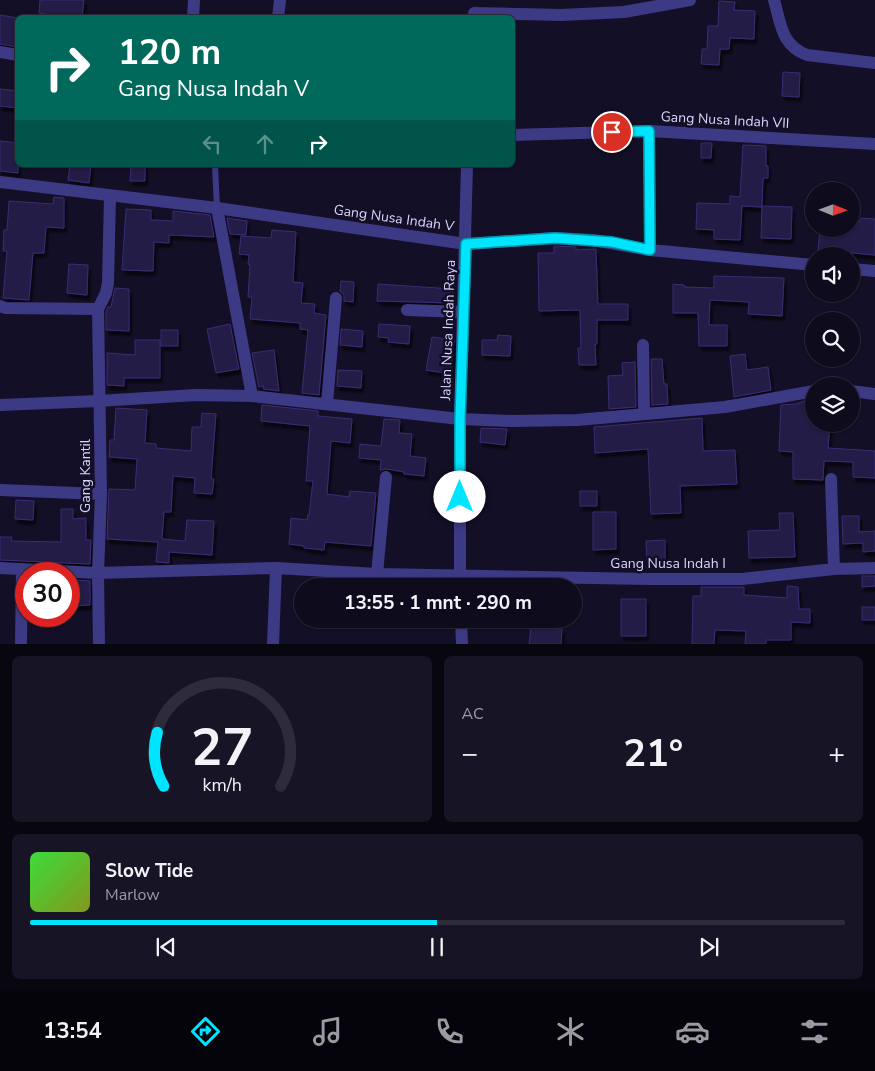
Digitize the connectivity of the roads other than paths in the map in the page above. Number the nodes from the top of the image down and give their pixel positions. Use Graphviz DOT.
graph roads {
  1 [pos="194,0"];
  2 [pos="280,0"];
  3 [pos="690,0"];
  4 [pos="774,0"];
  5 [pos="474,10"];
  6 [pos="193,15"];
  7 [pos="278,15"];
  8 [pos="0,52"];
  9 [pos="15,54"];
  10 [pos="875,63"];
  11 [pos="649,131"];
  12 [pos="515,136"];
  13 [pos="875,144"];
  14 [pos="215,167"];
  15 [pos="468,167"];
  16 [pos="0,182"];
  17 [pos="110,196"];
  18 [pos="218,208"];
  19 [pos="466,244"];
  20 [pos="650,250"];
  21 [pos="805,264"];
  22 [pos="860,270"];
  23 [pos="875,272"];
  24 [pos="336,298"];
  25 [pos="0,306"];
  26 [pos="98,309"];
  27 [pos="407,310"];
  28 [pos="464,312"];
  29 [pos="643,345"];
  30 [pos="860,392"];
  31 [pos="805,393"];
  32 [pos="875,394"];
  33 [pos="252,396"];
  34 [pos="98,402"];
  35 [pos="327,403"];
  36 [pos="0,405"];
  37 [pos="644,414"];
  38 [pos="460,419"];
  39 [pos="386,477"];
  40 [pos="831,479"];
  41 [pos="0,490"];
  42 [pos="101,494"];
  43 [pos="0,568"];
  44 [pos="276,568"];
  45 [pos="875,568"];
  46 [pos="15,569"];
  47 [pos="834,569"];
  48 [pos="80,572"];
  49 [pos="98,573"];
  50 [pos="377,574"];
  51 [pos="424,578"];
  52 [pos="460,578"];
  53 [pos="582,580"];
  54 [pos="22,627"];
  55 [pos="461,628"];
  56 [pos="22,644"];
  57 [pos="99,644"];
  58 [pos="273,644"];
  59 [pos="462,644"];
  1 -- 6 [label="street"];
  2 -- 7 [label="street"];
  3 -- 5 [label="street"];
  4 -- 10 [label="street"];
  8 -- 9 [label="street"];
  11 -- 12 [label="street, Gang Nusa Indah VII"];
  11 -- 13 [label="street, Gang Nusa Indah VII"];
  11 -- 20 [label="street"];
  14 -- 18 [label="lane"];
  15 -- 19 [label="street, Jalan Nusa Indah Raya"];
  16 -- 17 [label="street, Gang Nusa Indah V"];
  17 -- 18 [label="street, Gang Nusa Indah V"];
  17 -- 26 [label="street"];
  18 -- 19 [label="street, Gang Nusa Indah V"];
  18 -- 33 [label="street"];
  19 -- 20 [label="street, Gang Nusa Indah V"];
  19 -- 28 [label="street, Jalan Nusa Indah Raya"];
  20 -- 21 [label="street, Gang Nusa Indah V"];
  22 -- 23 [label="street"];
  24 -- 35 [label="street"];
  25 -- 26 [label="street"];
  26 -- 34 [label="street, Gang Kantil"];
  27 -- 28 [label="street"];
  28 -- 38 [label="street, Jalan Nusa Indah Raya"];
  29 -- 37 [label="street"];
  30 -- 32 [label="street"];
  31 -- 37 [label="street"];
  33 -- 34 [label="street"];
  33 -- 35 [label="street"];
  34 -- 36 [label="street"];
  34 -- 42 [label="street, Gang Kantil"];
  35 -- 38 [label="street"];
  37 -- 38 [label="street"];
  38 -- 52 [label="street, Jalan Nusa Indah Raya"];
  39 -- 50 [label="street"];
  40 -- 47 [label="street"];
  41 -- 42 [label="street"];
  42 -- 49 [label="street, Gang Kantil"];
  43 -- 46 [label="street, Gang Nusa Indah I"];
  44 -- 49 [label="street, Gang Nusa Indah I"];
  44 -- 50 [label="street, Gang Nusa Indah I"];
  44 -- 58 [label="street"];
  45 -- 47 [label="street, Gang Nusa Indah I"];
  47 -- 53 [label="street, Gang Nusa Indah I"];
  48 -- 49 [label="street, Gang Nusa Indah I"];
  49 -- 57 [label="street, Gang Kantil"];
  50 -- 51 [label="street, Gang Nusa Indah I"];
  54 -- 56 [label="street"];
  55 -- 59 [label="street"];
}
